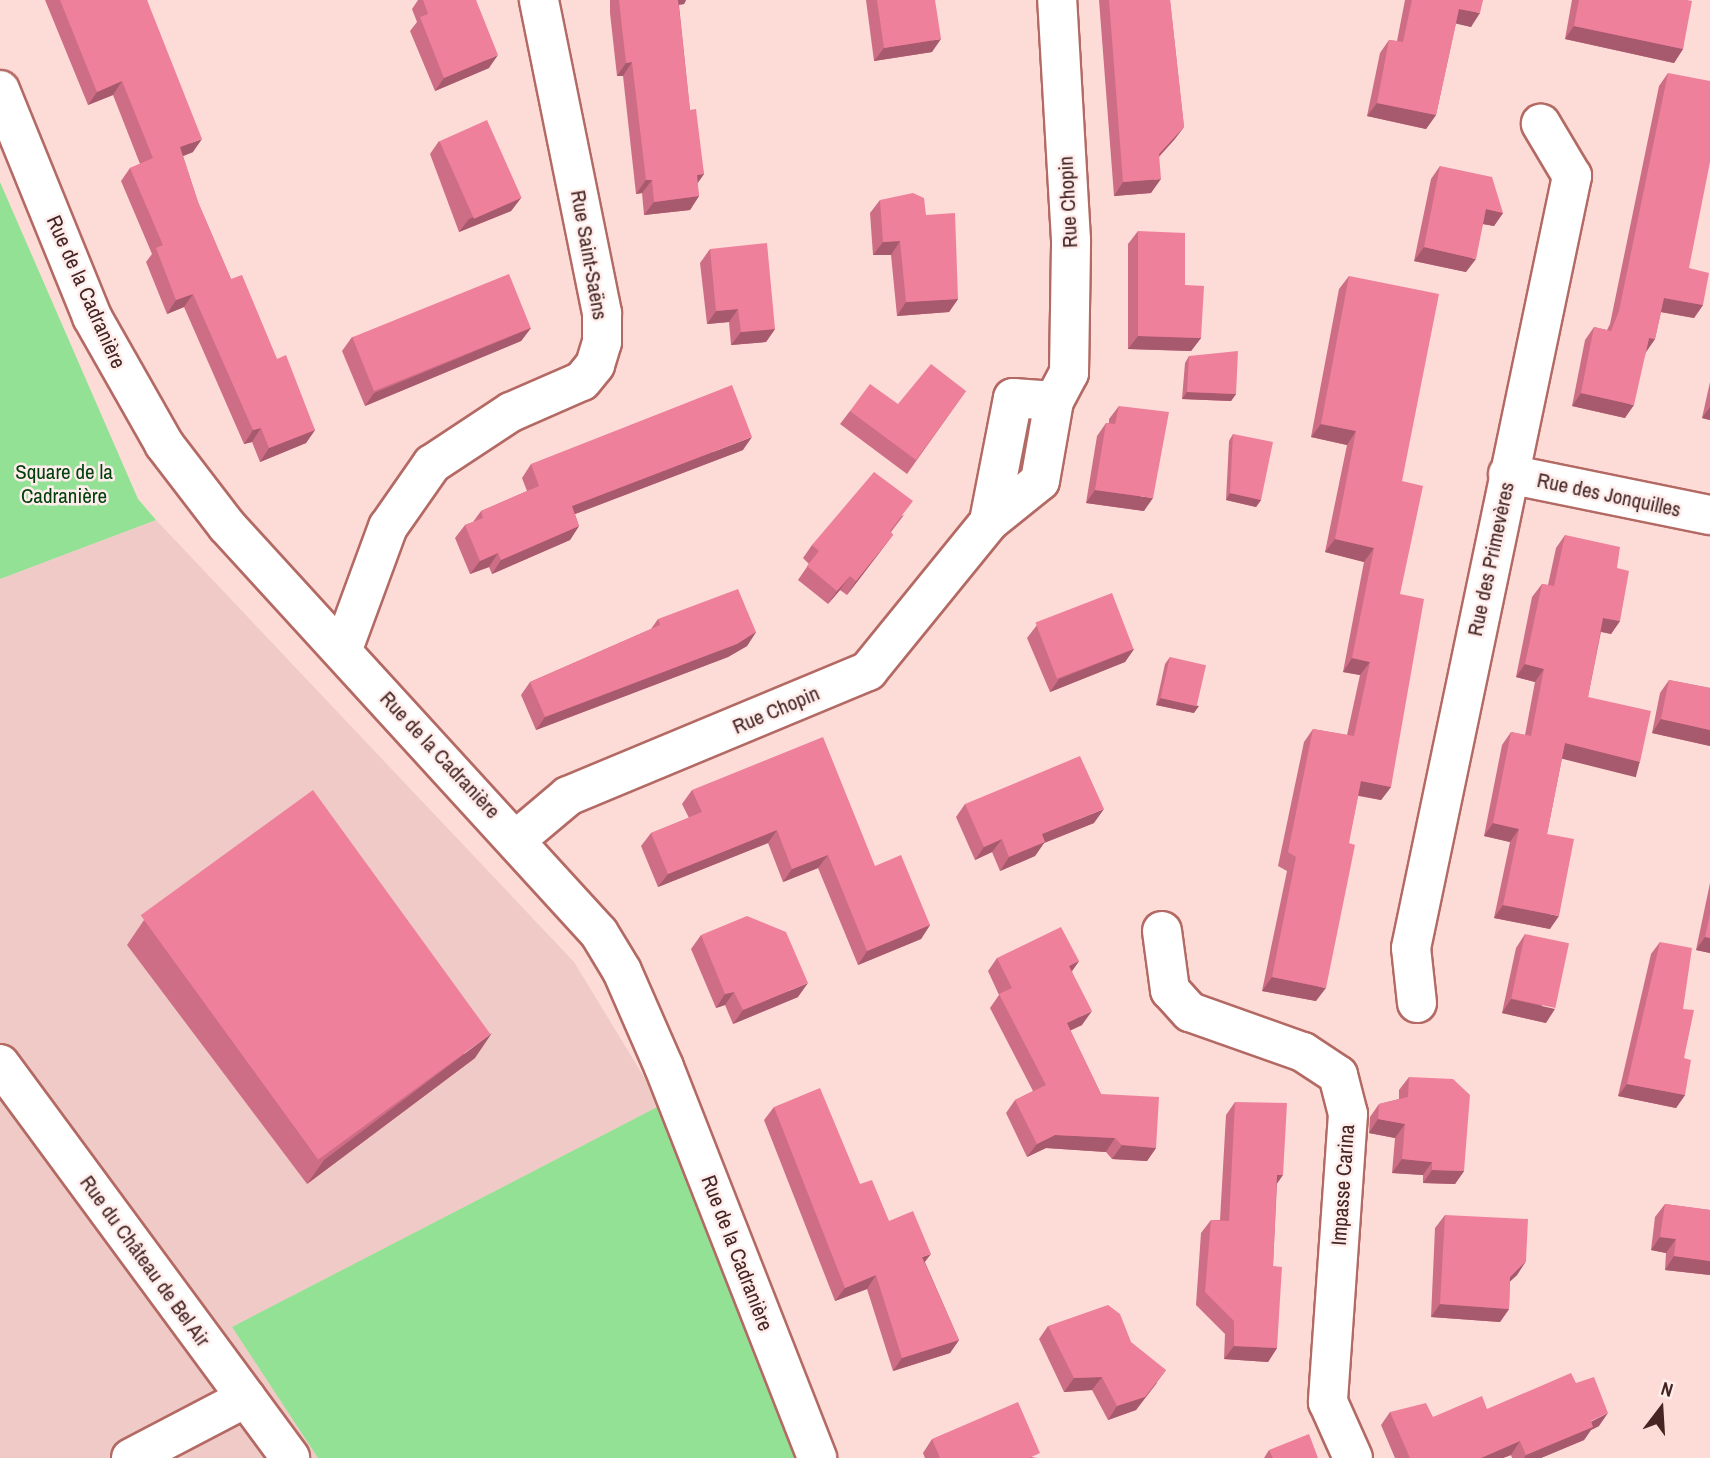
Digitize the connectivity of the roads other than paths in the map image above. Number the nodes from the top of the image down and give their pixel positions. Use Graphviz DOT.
graph roads {
  1 [pos="539,0"];
  2 [pos="1058,0"];
  3 [pos="0,90"];
  4 [pos="1541,124"];
  5 [pos="1508,474"];
  6 [pos="1710,515"];
  7 [pos="343,649"];
  8 [pos="517,839"];
  9 [pos="1162,931"];
  10 [pos="1417,1003"];
  11 [pos="0,1064"];
  12 [pos="246,1398"];
  13 [pos="144,1455"];
  14 [pos="290,1458"];
  15 [pos="817,1458"];
  16 [pos="1353,1458"];
  1 -- 7 [label="street, Rue Saint-Saëns"];
  2 -- 8 [label="street, Rue Chopin"];
  3 -- 7 [label="street, Rue de la Cadranière"];
  4 -- 5 [label="street, Rue des Primevères"];
  5 -- 6 [label="street, Rue des Jonquilles"];
  5 -- 10 [label="street, Rue des Primevères"];
  7 -- 8 [label="street, Rue de la Cadranière"];
  8 -- 15 [label="street, Rue de la Cadranière"];
  9 -- 16 [label="street, Impasse Carina"];
  11 -- 12 [label="street, Rue du Château de Bel Air"];
  12 -- 13 [label="street"];
  12 -- 14 [label="street, Rue du Château de Bel Air"];
}
